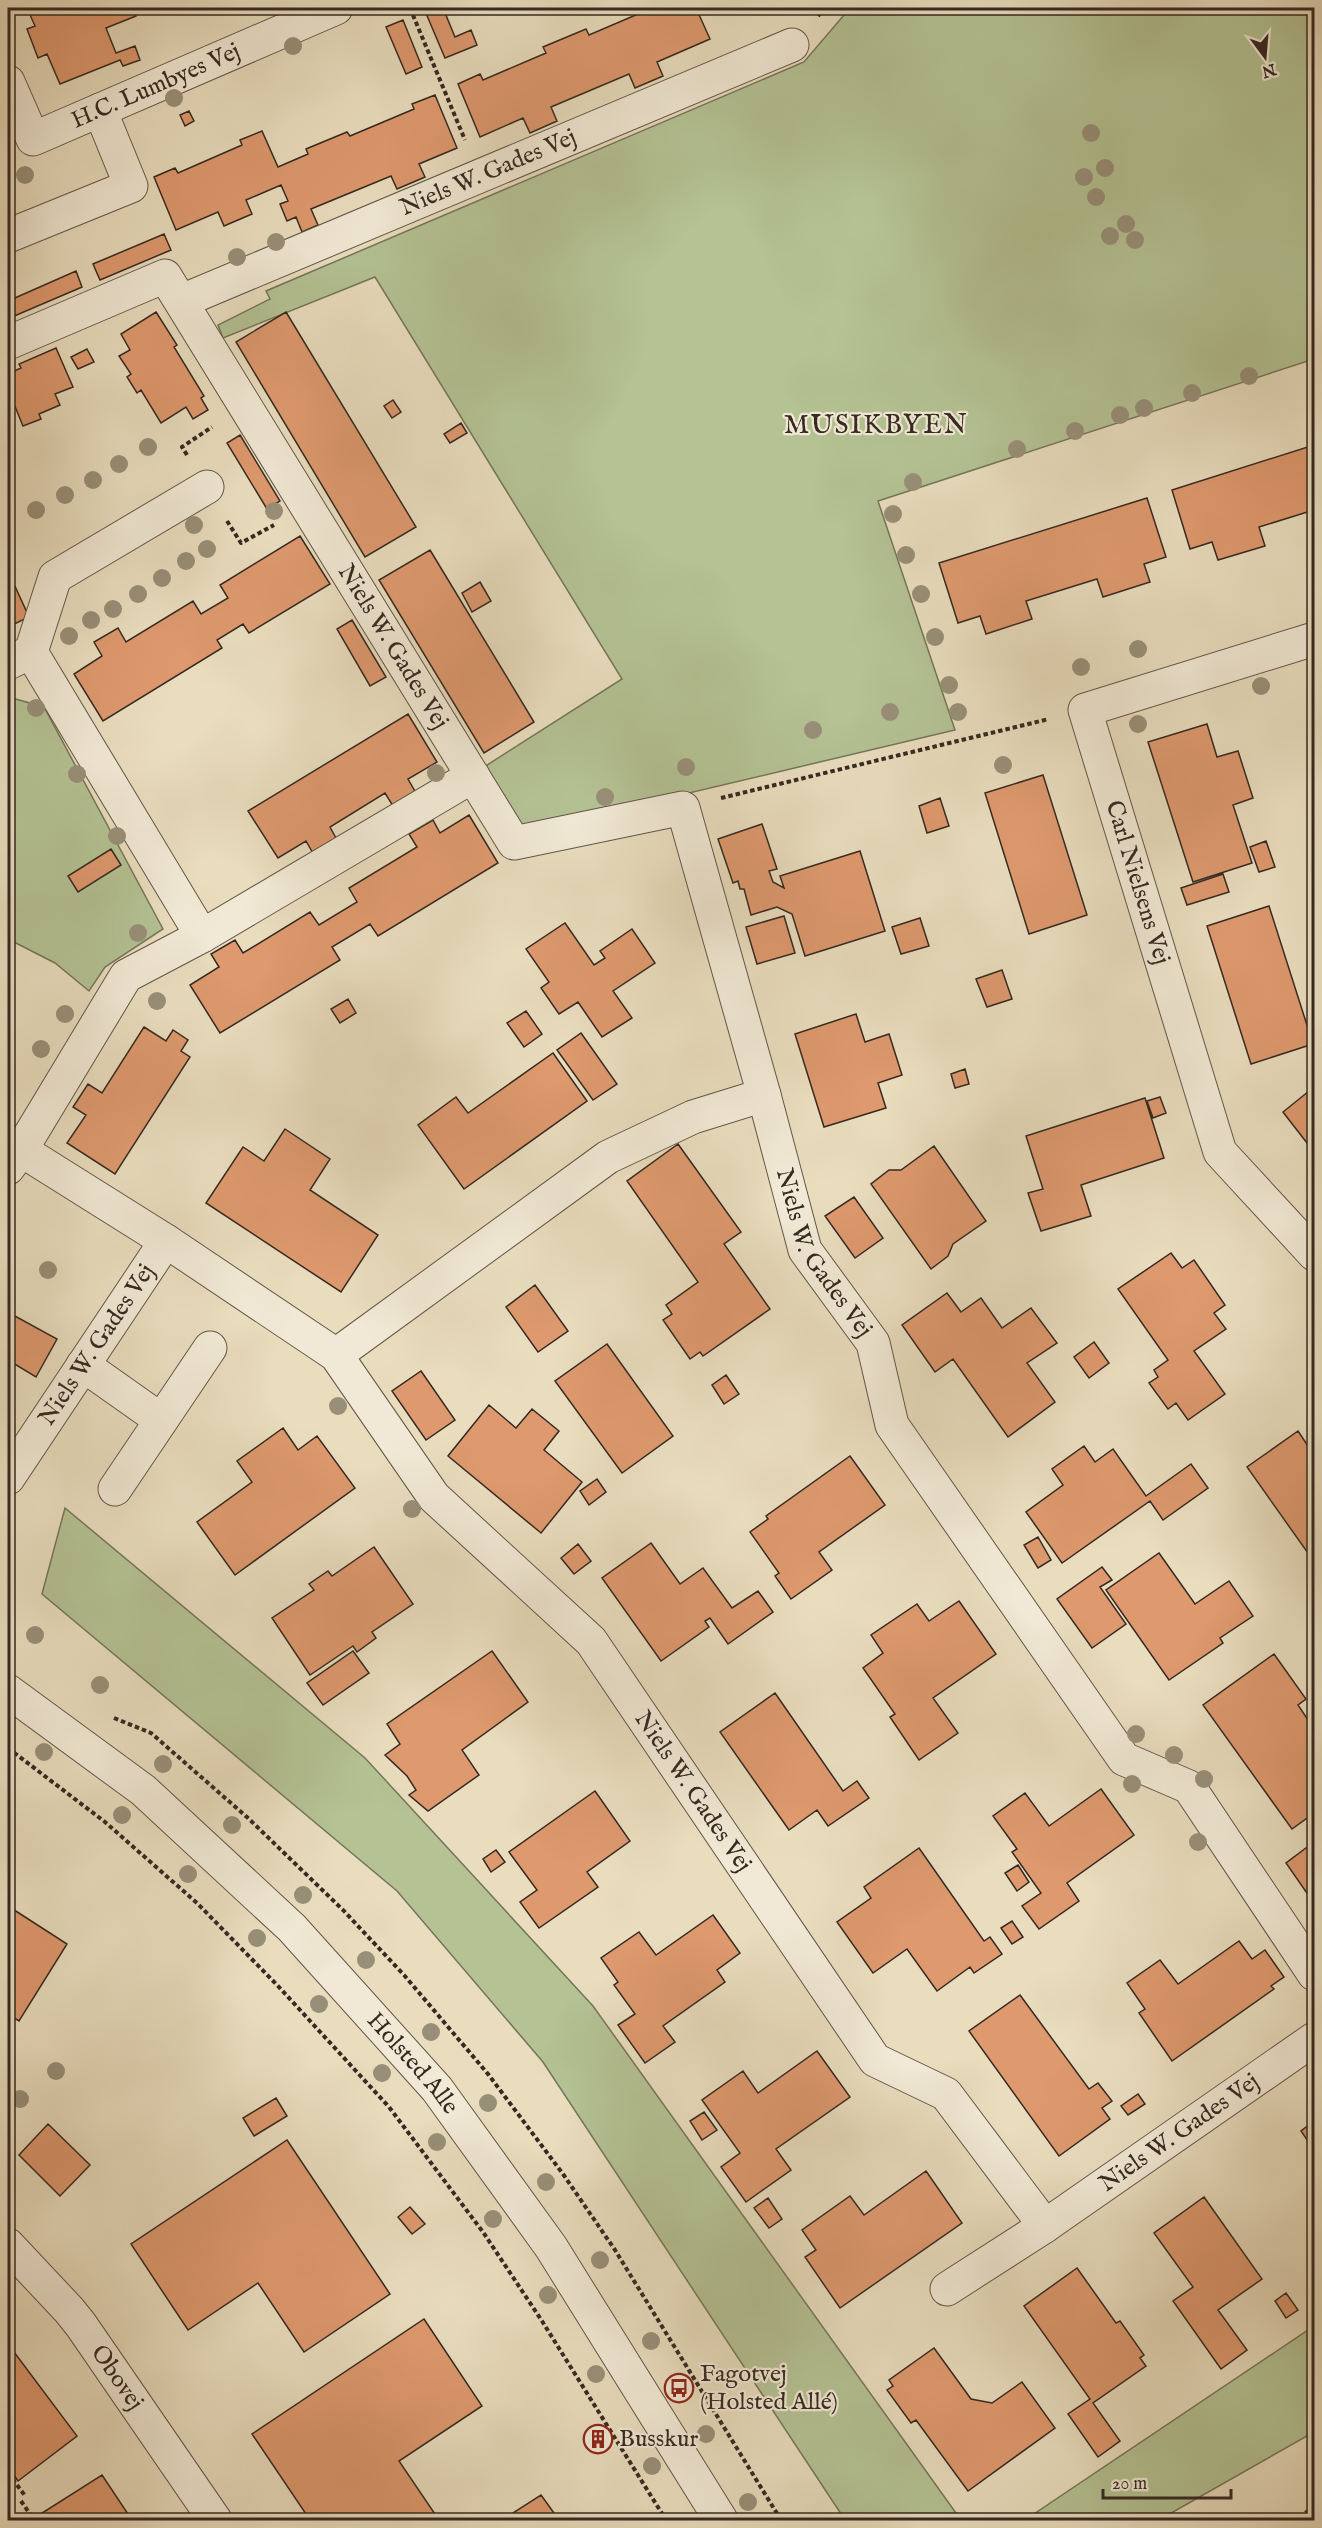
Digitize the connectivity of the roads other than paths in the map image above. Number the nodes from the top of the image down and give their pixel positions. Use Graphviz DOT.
graph roads {
  1 [pos="336,8"];
  2 [pos="792,45"];
  3 [pos="8,82"];
  4 [pos="100,110"];
  5 [pos="8,236"];
  6 [pos="182,301"];
  7 [pos="8,343"];
  8 [pos="207,487"];
  9 [pos="1314,639"];
  10 [pos="19,657"];
  11 [pos="473,776"];
  12 [pos="202,936"];
  13 [pos="764,1095"];
  14 [pos="14,1159"];
  15 [pos="166,1241"];
  16 [pos="1314,1254"];
  17 [pos="210,1348"];
  18 [pos="336,1355"];
  19 [pos="83,1365"];
  20 [pos="161,1420"];
  21 [pos="8,1478"];
  22 [pos="115,1489"];
  23 [pos="8,1690"];
  24 [pos="1314,1974"];
  25 [pos="1314,2039"];
  26 [pos="1045,2226"];
  27 [pos="8,2246"];
  28 [pos="947,2289"];
  29 [pos="215,2520"];
  30 [pos="721,2520"];
  1 -- 4 [label="street, H.C. Lumbyes Vej"];
  2 -- 6 [label="street, Niels W. Gades Vej"];
  3 -- 4 [label="street, H.C. Lumbyes Vej"];
  4 -- 5 [label="street"];
  6 -- 7 [label="street, Niels W. Gades Vej"];
  6 -- 11 [label="street, Niels W. Gades Vej"];
  8 -- 10 [label="street"];
  9 -- 16 [label="street, Carl Nielsens Vej"];
  10 -- 12 [label="street"];
  11 -- 12 [label="street, Niels W. Gades Vej"];
  11 -- 13 [label="street, Niels W. Gades Vej"];
  12 -- 14 [label="street, Niels W. Gades Vej"];
  13 -- 18 [label="street"];
  13 -- 24 [label="street, Niels W. Gades Vej"];
  14 -- 15 [label="street, Niels W. Gades Vej"];
  15 -- 18 [label="street, Niels W. Gades Vej"];
  15 -- 19 [label="street, Niels W. Gades Vej"];
  17 -- 20 [label="street"];
  18 -- 26 [label="street, Niels W. Gades Vej"];
  19 -- 20 [label="street"];
  19 -- 21 [label="street, Niels W. Gades Vej"];
  20 -- 22 [label="street"];
  23 -- 30 [label="street, Holsted Alle"];
  25 -- 26 [label="street, Niels W. Gades Vej"];
  26 -- 28 [label="street, Niels W. Gades Vej"];
  27 -- 29 [label="street, Obovej"];
}
